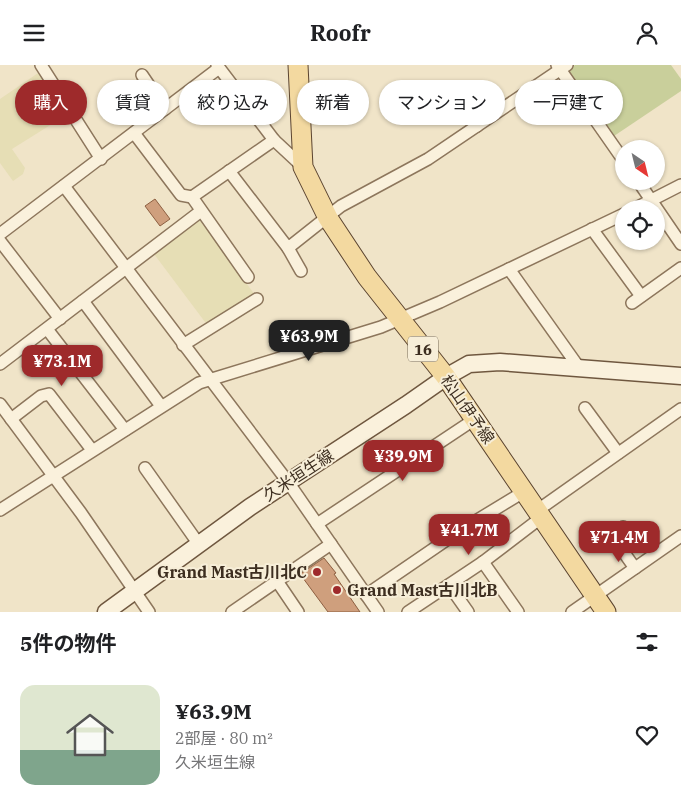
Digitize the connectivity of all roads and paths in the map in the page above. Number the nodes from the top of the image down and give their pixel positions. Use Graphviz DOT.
graph roads {
  1 [pos="41,65"];
  2 [pos="298,65"];
  3 [pos="218,67"];
  4 [pos="561,67"];
  5 [pos="142,75"];
  6 [pos="145,80"];
  7 [pos="169,106"];
  8 [pos="144,125"];
  9 [pos="477,126"];
  10 [pos="134,133"];
  11 [pos="274,140"];
  12 [pos="615,148"];
  13 [pos="101,159"];
  14 [pos="303,167"];
  15 [pos="229,171"];
  16 [pos="681,185"];
  17 [pos="64,187"];
  18 [pos="192,197"];
  19 [pos="653,200"];
  20 [pos="201,211"];
  21 [pos="328,217"];
  22 [pos="615,218"];
  23 [pos="665,221"];
  24 [pos="592,229"];
  25 [pos="0,234"];
  26 [pos="0,241"];
  27 [pos="681,244"];
  28 [pos="288,248"];
  29 [pos="681,268"];
  30 [pos="125,269"];
  31 [pos="509,269"];
  32 [pos="301,271"];
  33 [pos="248,277"];
  34 [pos="257,299"];
  35 [pos="83,301"];
  36 [pos="60,319"];
  37 [pos="399,319"];
  38 [pos="47,329"];
  39 [pos="184,345"];
  40 [pos="0,365"];
  41 [pos="580,369"];
  42 [pos="681,376"];
  43 [pos="446,377"];
  44 [pos="209,378"];
  45 [pos="0,404"];
  46 [pos="161,406"];
  47 [pos="585,407"];
  48 [pos="681,409"];
  49 [pos="11,419"];
  50 [pos="475,419"];
  51 [pos="125,429"];
  52 [pos="92,450"];
  53 [pos="618,453"];
  54 [pos="145,468"];
  55 [pos="54,475"];
  56 [pos="288,482"];
  57 [pos="525,491"];
  58 [pos="0,510"];
  59 [pos="540,513"];
  60 [pos="317,524"];
  61 [pos="623,527"];
  62 [pos="681,536"];
  63 [pos="198,543"];
  64 [pos="331,544"];
  65 [pos="483,562"];
  66 [pos="635,568"];
  67 [pos="277,581"];
  68 [pos="449,585"];
  69 [pos="134,591"];
  70 [pos="366,595"];
  71 [pos="595,596"];
  72 [pos="249,607"];
  73 [pos="106,612"];
  74 [pos="148,612"];
  75 [pos="232,612"];
  76 [pos="298,612"];
  77 [pos="378,612"];
  78 [pos="408,612"];
  79 [pos="468,612"];
  80 [pos="518,612"];
  81 [pos="572,612"];
  82 [pos="606,612"];
  1 -- 13 [label="street"];
  2 -- 14 [label="main road, 松山伊予線 / 16"];
  3 -- 7 [label="street"];
  3 -- 11 [label="street"];
  4 -- 9 [label="street"];
  4 -- 12 [label="street"];
  5 -- 6 [label="street"];
  8 -- 10 [label="street"];
  9 -- 21 [label="street"];
  10 -- 13 [label="street"];
  10 -- 18 [label="street"];
  11 -- 14 [label="street"];
  11 -- 15 [label="street"];
  13 -- 17 [label="street"];
  14 -- 21 [label="main road, 松山伊予線 / 16"];
  15 -- 18 [label="street"];
  15 -- 28 [label="street"];
  16 -- 19 [label="street"];
  17 -- 25 [label="street"];
  17 -- 30 [label="street"];
  18 -- 20 [label="street"];
  20 -- 30 [label="street"];
  20 -- 33 [label="street"];
  21 -- 28 [label="street"];
  21 -- 37 [label="main road, 松山伊予線 / 16"];
  22 -- 24 [label="street"];
  23 -- 27 [label="street"];
  24 -- 29 [label="street"];
  24 -- 31 [label="street"];
  26 -- 36 [label="street"];
  28 -- 32 [label="street"];
  30 -- 35 [label="street"];
  30 -- 39 [label="street"];
  31 -- 37 [label="street"];
  31 -- 41 [label="street"];
  34 -- 39 [label="street"];
  35 -- 36 [label="street"];
  35 -- 46 [label="street"];
  36 -- 38 [label="street"];
  37 -- 43 [label="main road, 松山伊予線 / 16"];
  37 -- 44 [label="street"];
  38 -- 40 [label="street"];
  38 -- 51 [label="street"];
  39 -- 44 [label="street"];
  41 -- 42 [label="main road, 久米垣生線"];
  41 -- 43 [label="main road, 久米垣生線"];
  43 -- 50 [label="main road, 松山伊予線 / 16"];
  43 -- 56 [label="main road, 久米垣生線"];
  44 -- 46 [label="street"];
  44 -- 56 [label="street"];
  45 -- 49 [label="street"];
  46 -- 51 [label="street"];
  47 -- 53 [label="street"];
  48 -- 53 [label="street"];
  49 -- 52 [label="street"];
  49 -- 55 [label="street"];
  50 -- 57 [label="main road, 松山伊予線 / 16"];
  50 -- 60 [label="street"];
  51 -- 52 [label="street"];
  52 -- 55 [label="street"];
  53 -- 59 [label="street"];
  54 -- 63 [label="street"];
  55 -- 58 [label="street"];
  55 -- 69 [label="street"];
  56 -- 60 [label="street"];
  56 -- 63 [label="main road, 久米垣生線"];
  57 -- 59 [label="main road, 松山伊予線 / 16"];
  57 -- 70 [label="street"];
  59 -- 65 [label="street"];
  59 -- 71 [label="main road, 松山伊予線 / 16"];
  60 -- 64 [label="street"];
  61 -- 66 [label="street"];
  62 -- 66 [label="street"];
  63 -- 69 [label="main road, 久米垣生線"];
  64 -- 67 [label="street"];
  64 -- 70 [label="street"];
  65 -- 68 [label="street"];
  65 -- 80 [label="street"];
  66 -- 71 [label="street"];
  67 -- 72 [label="street"];
  67 -- 76 [label="street"];
  68 -- 78 [label="street"];
  68 -- 79 [label="street"];
  69 -- 73 [label="main road, 久米垣生線"];
  69 -- 74 [label="street"];
  70 -- 77 [label="street"];
  71 -- 81 [label="street"];
  71 -- 82 [label="main road, 松山伊予線 / 16"];
  72 -- 75 [label="street"];
}
